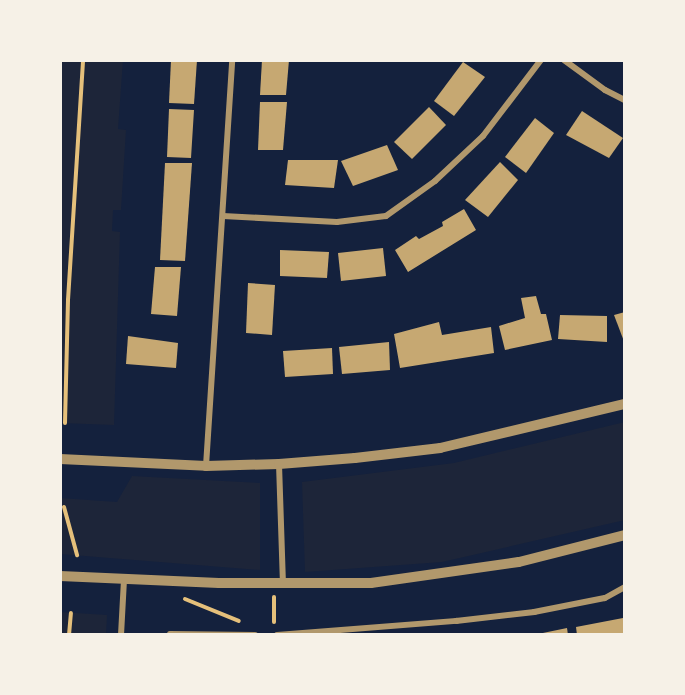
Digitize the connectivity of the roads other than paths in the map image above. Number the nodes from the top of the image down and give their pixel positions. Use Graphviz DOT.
graph roads {
  1 [pos="232,60"];
  2 [pos="541,60"];
  3 [pos="564,60"];
  4 [pos="625,100"];
  5 [pos="223,216"];
  6 [pos="625,404"];
  7 [pos="60,459"];
  8 [pos="279,464"];
  9 [pos="206,466"];
  10 [pos="625,535"];
  11 [pos="60,576"];
  12 [pos="124,579"];
  13 [pos="278,584"];
  14 [pos="625,587"];
  15 [pos="170,634"];
  16 [pos="121,635"];
  17 [pos="255,635"];
  18 [pos="277,635"];
  1 -- 5 [label="street"];
  2 -- 5 [label="street"];
  3 -- 4 [label="street"];
  5 -- 9 [label="street"];
  6 -- 8 [label="street"];
  7 -- 9 [label="street"];
  8 -- 9 [label="street"];
  8 -- 13 [label="street"];
  10 -- 13 [label="street"];
  11 -- 12 [label="street"];
  12 -- 13 [label="street"];
  12 -- 16 [label="street"];
  14 -- 18 [label="street"];
  15 -- 17 [label="street"];
}
